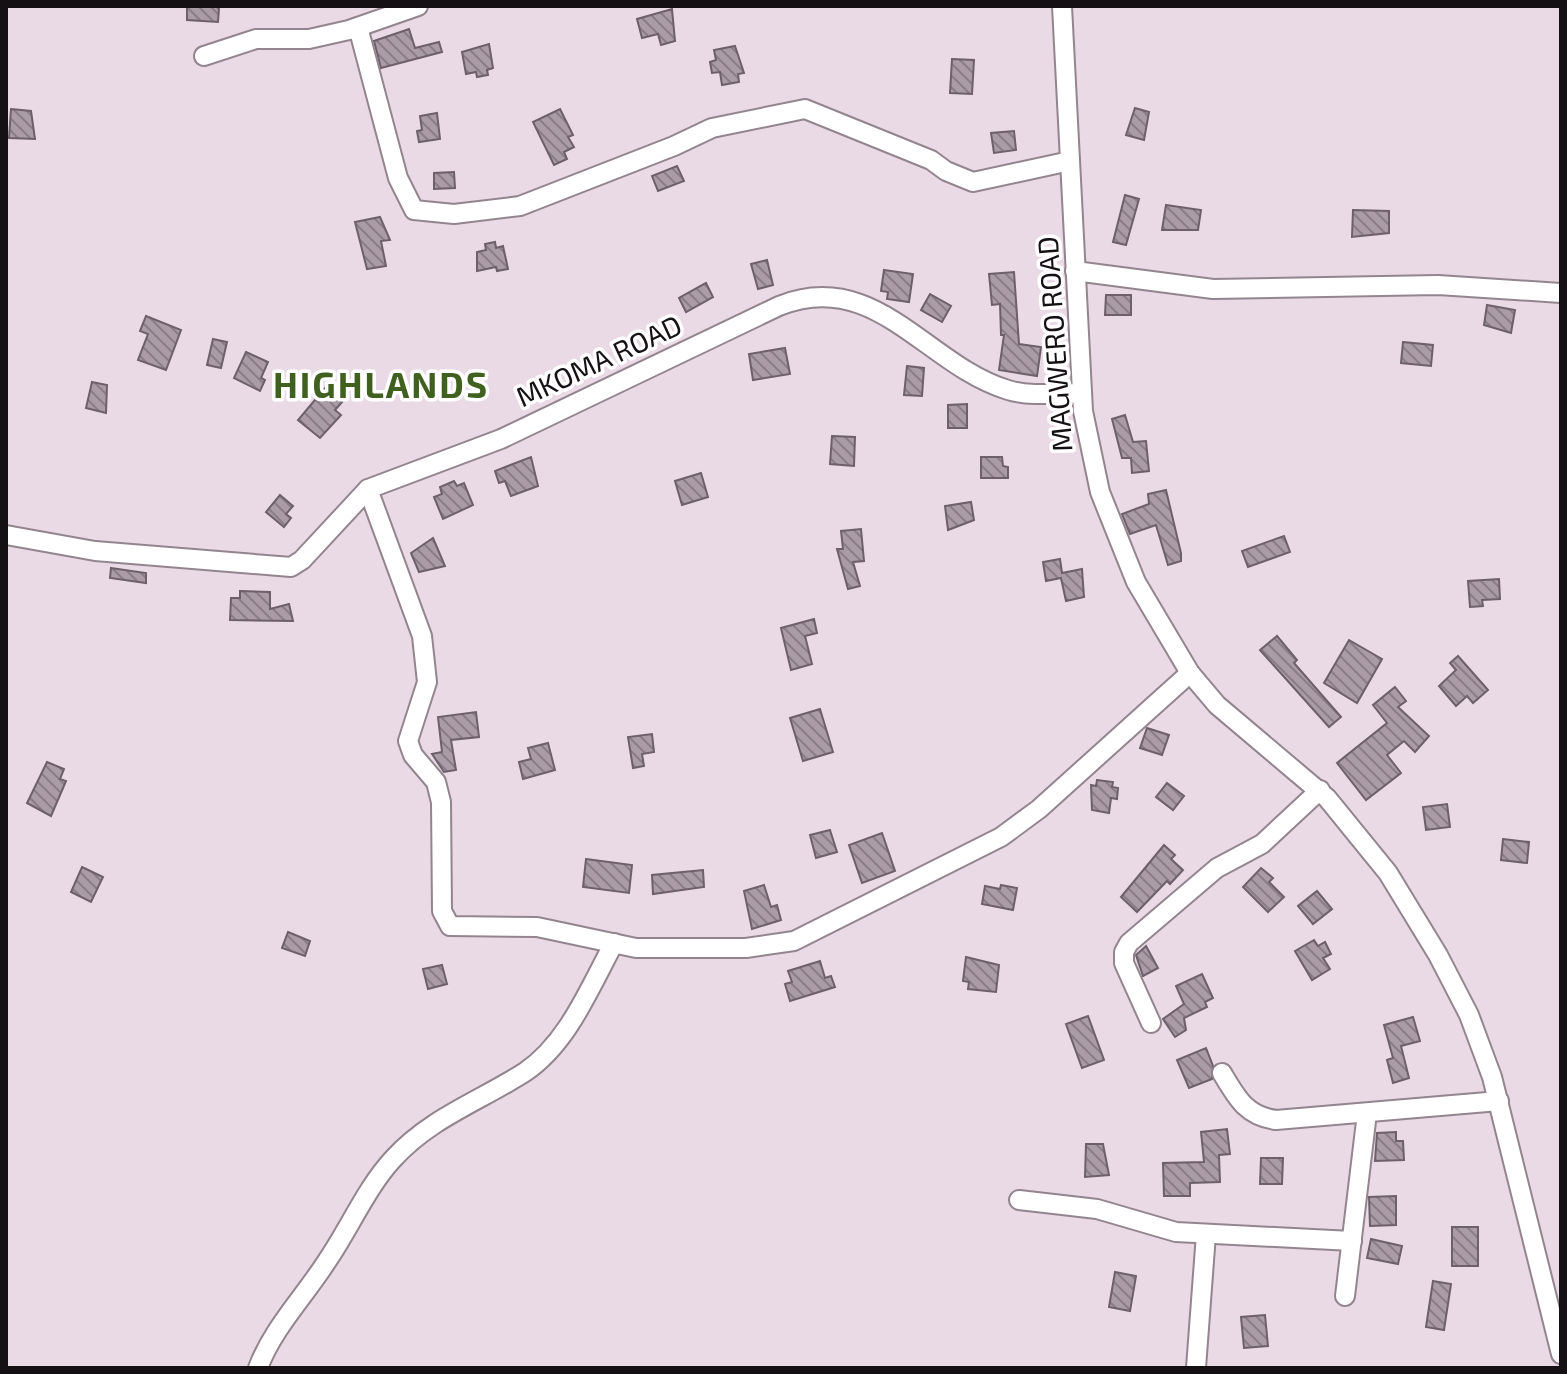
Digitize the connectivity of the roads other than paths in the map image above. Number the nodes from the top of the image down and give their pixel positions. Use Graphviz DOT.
graph roads {
  1 [pos="418,6"];
  2 [pos="1062,6"];
  3 [pos="358,27"];
  4 [pos="204,56"];
  5 [pos="1070,161"];
  6 [pos="1075,271"];
  7 [pos="1561,293"];
  8 [pos="1082,393"];
  9 [pos="368,489"];
  10 [pos="6,535"];
  11 [pos="1190,673"];
  12 [pos="1320,790"];
  13 [pos="614,943"];
  14 [pos="1151,1023"];
  15 [pos="1222,1073"];
  16 [pos="1499,1101"];
  17 [pos="1367,1113"];
  18 [pos="1019,1200"];
  19 [pos="1206,1234"];
  20 [pos="1352,1241"];
  21 [pos="1345,1296"];
  22 [pos="1561,1354"];
  23 [pos="258,1368"];
  24 [pos="1196,1368"];
  1 -- 3 [label="street"];
  2 -- 5 [label="street, MAGWERO ROAD"];
  3 -- 4 [label="street"];
  3 -- 5 [label="street"];
  5 -- 6 [label="street, MAGWERO ROAD"];
  6 -- 7 [label="street"];
  6 -- 8 [label="street, MAGWERO ROAD"];
  8 -- 9 [label="street, MKOMA ROAD"];
  8 -- 11 [label="street, MAGWERO ROAD"];
  9 -- 10 [label="street, MKOMA ROAD"];
  9 -- 13 [label="street"];
  11 -- 12 [label="street, MAGWERO ROAD"];
  11 -- 13 [label="street"];
  12 -- 14 [label="street"];
  12 -- 16 [label="street, MAGWERO ROAD"];
  13 -- 23 [label="street"];
  15 -- 17 [label="street"];
  16 -- 17 [label="street"];
  16 -- 22 [label="street, MAGWERO ROAD"];
  17 -- 20 [label="street"];
  18 -- 19 [label="street"];
  19 -- 20 [label="street"];
  19 -- 24 [label="street"];
  20 -- 21 [label="street"];
}
